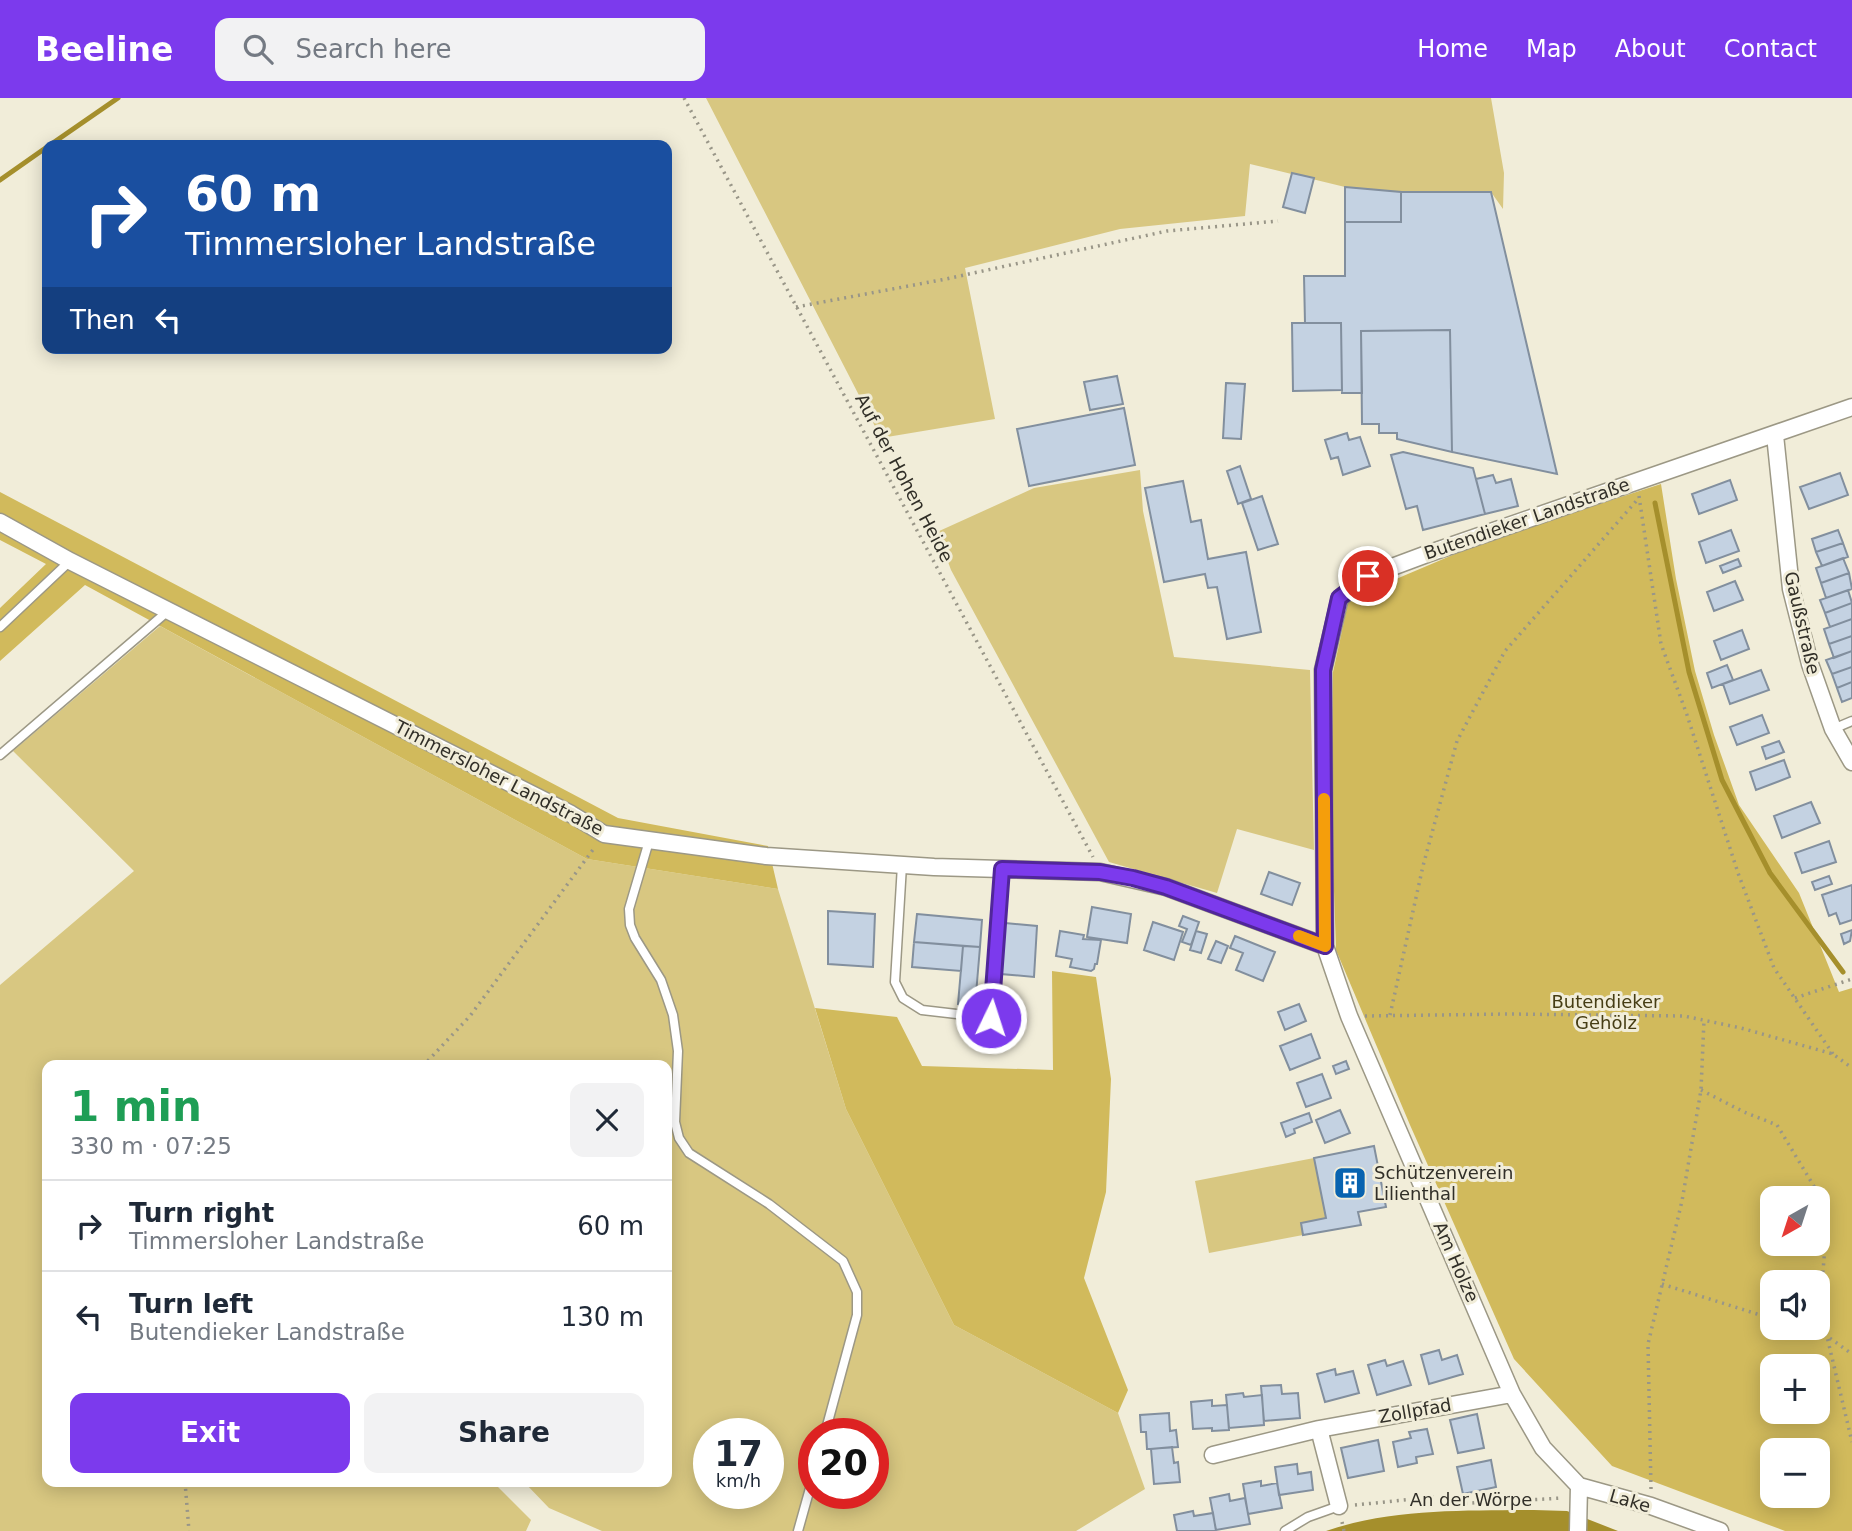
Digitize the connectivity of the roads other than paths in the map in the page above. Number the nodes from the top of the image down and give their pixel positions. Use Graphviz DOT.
graph roads {
  1 [pos="1852,407"];
  2 [pos="1775,435"];
  3 [pos="0,522"];
  4 [pos="70,561"];
  5 [pos="168,611"];
  6 [pos="0,627"];
  7 [pos="1852,721"];
  8 [pos="1833,729"];
  9 [pos="0,755"];
  10 [pos="1852,762"];
  11 [pos="649,841"];
  12 [pos="902,865"];
  13 [pos="1002,869"];
  14 [pos="1325,946"];
  15 [pos="1512,1394"];
  16 [pos="829,1418"];
  17 [pos="1319,1429"];
  18 [pos="1213,1455"];
  19 [pos="1579,1497"];
  20 [pos="1339,1506"];
  21 [pos="804,1509"];
  22 [pos="798,1531"];
  23 [pos="1285,1531"];
  24 [pos="1578,1531"];
  25 [pos="1720,1531"];
  1 -- 2 [label="street, Butendieker Landstraße"];
  2 -- 8 [label="street, Gaußstraße"];
  2 -- 14 [label="street, Butendieker Landstraße"];
  3 -- 4 [label="street, Timmersloher Landstraße"];
  4 -- 5 [label="street, Timmersloher Landstraße"];
  4 -- 6 [label="lane"];
  5 -- 9 [label="lane"];
  5 -- 11 [label="street, Timmersloher Landstraße"];
  7 -- 8 [label="lane"];
  8 -- 10 [label="street, Gaußstraße"];
  11 -- 12 [label="street, Timmersloher Landstraße"];
  11 -- 16 [label="lane"];
  12 -- 13 [label="street, Timmersloher Landstraße"];
  12 -- 13 [label="lane"];
  13 -- 14 [label="street, Timmersloher Landstraße"];
  14 -- 15 [label="street, Am Holze"];
  15 -- 17 [label="street, Zollpfad"];
  15 -- 19 [label="street, Am Holze"];
  17 -- 18 [label="street, Zollpfad"];
  17 -- 20 [label="street"];
  19 -- 24 [label="street"];
  19 -- 25 [label="street, Lake"];
  20 -- 23 [label="lane"];
  21 -- 22 [label="lane"];
}
